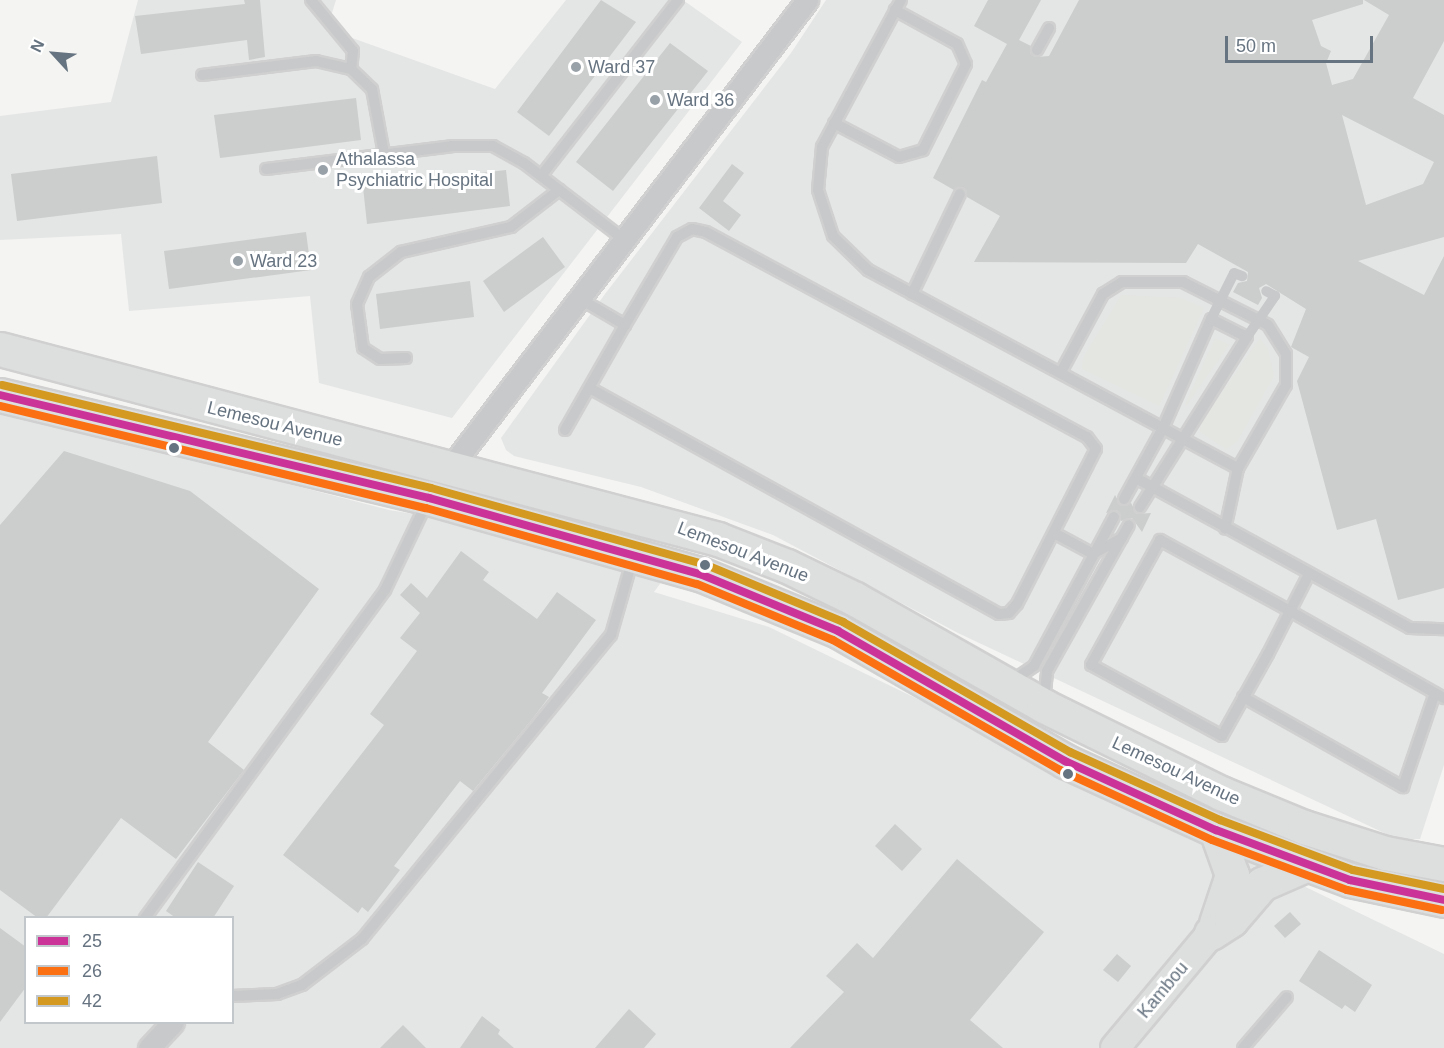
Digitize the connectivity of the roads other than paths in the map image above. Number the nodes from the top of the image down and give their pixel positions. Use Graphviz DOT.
graph roads {
  1 [pos="311,0"];
  2 [pos="678,0"];
  3 [pos="807,0"];
  4 [pos="898,5"];
  5 [pos="1048,28"];
  6 [pos="1037,50"];
  7 [pos="351,69"];
  8 [pos="202,75"];
  9 [pos="834,123"];
  10 [pos="384,154"];
  11 [pos="266,169"];
  12 [pos="541,176"];
  13 [pos="559,190"];
  14 [pos="960,194"];
  15 [pos="626,241"];
  16 [pos="1242,276"];
  17 [pos="1266,291"];
  18 [pos="912,294"];
  19 [pos="582,300"];
  20 [pos="1211,320"];
  21 [pos="625,325"];
  22 [pos="1247,338"];
  23 [pos="0,349"];
  24 [pos="406,357"];
  25 [pos="1061,372"];
  26 [pos="589,388"];
  27 [pos="0,394"];
  28 [pos="1163,428"];
  29 [pos="565,430"];
  30 [pos="1182,436"];
  31 [pos="450,468"];
  32 [pos="1238,468"];
  33 [pos="1136,478"];
  34 [pos="1152,486"];
  35 [pos="429,498"];
  36 [pos="1124,499"];
  37 [pos="1140,507"];
  38 [pos="1114,517"];
  39 [pos="1129,525"];
  40 [pos="1225,529"];
  41 [pos="1054,533"];
  42 [pos="1122,538"];
  43 [pos="634,553"];
  44 [pos="1093,554"];
  45 [pos="1309,574"];
  46 [pos="1290,611"];
  47 [pos="1444,629"];
  48 [pos="1004,685"];
  49 [pos="1440,695"];
  50 [pos="1242,697"];
  51 [pos="1044,706"];
  52 [pos="1216,830"];
  53 [pos="1444,864"];
  54 [pos="1305,865"];
  55 [pos="1444,900"];
  56 [pos="146,916"];
  57 [pos="1211,933"];
  58 [pos="234,996"];
  59 [pos="1287,997"];
  60 [pos="172,1024"];
  61 [pos="149,1048"];
  62 [pos="1115,1048"];
  63 [pos="1243,1048"];
  1 -- 7 [label="lane"];
  2 -- 12 [label="lane"];
  3 -- 15 [label="street"];
  4 -- 9 [label="lane"];
  4 -- 9 [label="lane"];
  5 -- 6 [label="lane"];
  7 -- 8 [label="lane"];
  7 -- 10 [label="lane"];
  9 -- 18 [label="lane"];
  10 -- 11 [label="lane"];
  10 -- 12 [label="lane"];
  12 -- 13 [label="lane"];
  13 -- 15 [label="lane"];
  13 -- 24 [label="lane"];
  14 -- 18 [label="lane"];
  15 -- 19 [label="street"];
  16 -- 20 [label="lane, bridge"];
  17 -- 22 [label="lane, bridge"];
  18 -- 25 [label="lane"];
  19 -- 21 [label="lane"];
  19 -- 31 [label="street"];
  20 -- 22 [label="lane"];
  20 -- 28 [label="lane"];
  21 -- 26 [label="lane"];
  21 -- 41 [label="lane"];
  22 -- 30 [label="lane"];
  23 -- 31 [label="main road, Lemesou Avenue"];
  25 -- 28 [label="lane"];
  25 -- 32 [label="lane"];
  26 -- 29 [label="lane"];
  26 -- 41 [label="lane"];
  27 -- 35 [label="main road, Lemesou Avenue"];
  28 -- 30 [label="lane"];
  28 -- 33 [label="lane"];
  30 -- 32 [label="lane"];
  30 -- 34 [label="lane"];
  31 -- 35 [label="lane"];
  31 -- 48 [label="main road, Lemesou Avenue"];
  32 -- 40 [label="lane"];
  33 -- 34 [label="lane"];
  33 -- 36 [label="lane"];
  34 -- 37 [label="lane"];
  34 -- 40 [label="lane"];
  35 -- 43 [label="main road, Lemesou Avenue"];
  35 -- 56 [label="lane"];
  38 -- 44 [label="lane"];
  39 -- 42 [label="lane"];
  40 -- 45 [label="lane"];
  41 -- 44 [label="lane"];
  42 -- 44 [label="lane"];
  42 -- 51 [label="lane"];
  43 -- 52 [label="main road, Lemesou Avenue"];
  43 -- 58 [label="lane"];
  44 -- 48 [label="lane"];
  45 -- 46 [label="lane"];
  45 -- 47 [label="lane"];
  46 -- 49 [label="lane"];
  46 -- 50 [label="lane"];
  46 -- 50 [label="lane"];
  48 -- 51 [label="main road, Lemesou Avenue"];
  49 -- 50 [label="lane"];
  51 -- 53 [label="main road, Lemesou Avenue"];
  52 -- 54 [label="main road, Lemesou Avenue"];
  52 -- 57 [label="main road"];
  54 -- 55 [label="main road, Lemesou Avenue"];
  54 -- 57 [label="main road"];
  57 -- 62 [label="street, Kambou"];
  59 -- 63 [label="lane"];
  60 -- 61 [label="street"];
}
